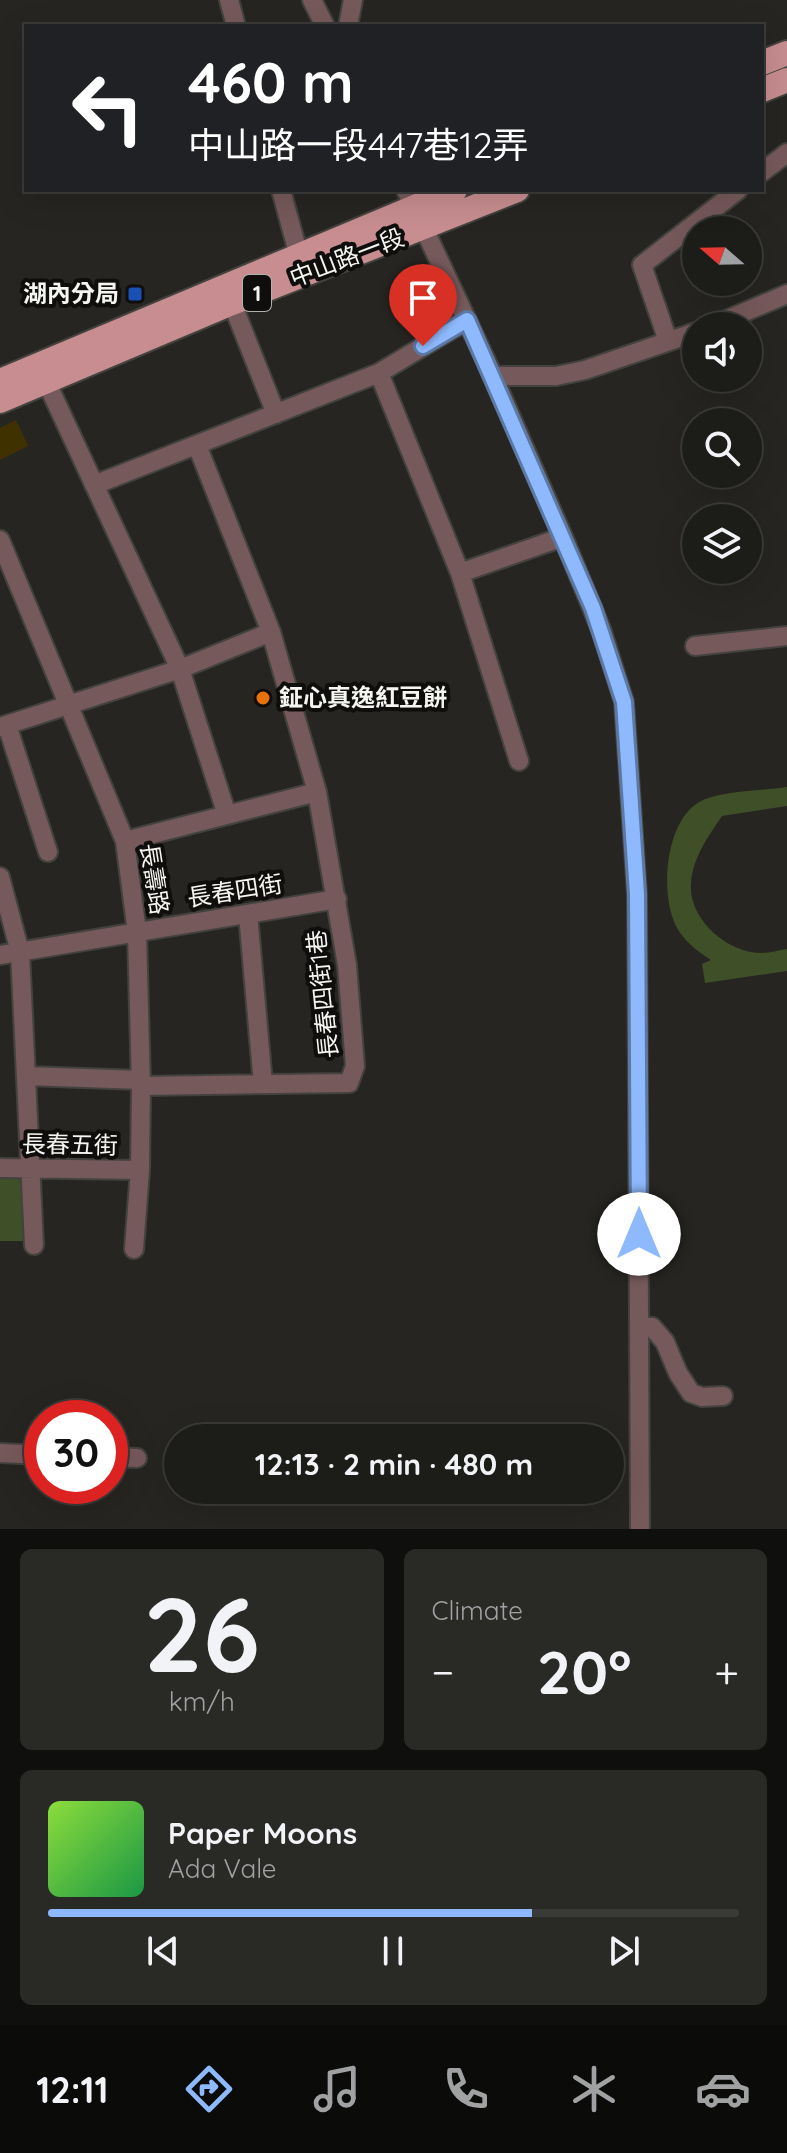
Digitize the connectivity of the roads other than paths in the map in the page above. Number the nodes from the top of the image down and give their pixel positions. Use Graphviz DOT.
graph roads {
  1 [pos="229,0"];
  2 [pos="312,0"];
  3 [pos="356,1"];
  4 [pos="235,24"];
  5 [pos="324,24"];
  6 [pos="349,24"];
  7 [pos="787,53"];
  8 [pos="764,62"];
  9 [pos="787,153"];
  10 [pos="764,170"];
  11 [pos="282,192"];
  12 [pos="451,192"];
  13 [pos="506,192"];
  14 [pos="735,192"];
  15 [pos="415,208"];
  16 [pos="299,256"];
  17 [pos="787,294"];
  18 [pos="232,303"];
  19 [pos="745,312"];
  20 [pos="467,320"];
  21 [pos="682,336"];
  22 [pos="668,341"];
  23 [pos="379,373"];
  24 [pos="493,376"];
  25 [pos="0,381"];
  26 [pos="46,381"];
  27 [pos="0,401"];
  28 [pos="276,414"];
  29 [pos="197,445"];
  30 [pos="94,485"];
  31 [pos="563,537"];
  32 [pos="0,540"];
  33 [pos="460,573"];
  34 [pos="271,632"];
  35 [pos="787,636"];
  36 [pos="695,646"];
  37 [pos="180,669"];
  38 [pos="70,704"];
  39 [pos="4,726"];
  40 [pos="519,761"];
  41 [pos="317,792"];
  42 [pos="227,815"];
  43 [pos="125,841"];
  44 [pos="48,852"];
  45 [pos="0,877"];
  46 [pos="337,899"];
  47 [pos="248,914"];
  48 [pos="137,932"];
  49 [pos="20,952"];
  50 [pos="0,955"];
  51 [pos="26,1076"];
  52 [pos="141,1083"];
  53 [pos="263,1084"];
  54 [pos="0,1168"];
  55 [pos="30,1168"];
  56 [pos="140,1170"];
  57 [pos="34,1245"];
  58 [pos="134,1249"];
  59 [pos="639,1327"];
  60 [pos="723,1396"];
  61 [pos="0,1453"];
  62 [pos="24,1454"];
  63 [pos="128,1458"];
  64 [pos="137,1458"];
  65 [pos="640,1529"];
  1 -- 4 [label="street"];
  2 -- 5 [label="street"];
  3 -- 6 [label="street"];
  7 -- 8 [label="main road"];
  9 -- 10 [label="street"];
  11 -- 16 [label="street"];
  12 -- 15 [label="main road, 中山路一段 / 1"];
  13 -- 15 [label="main road, 中山路一段 / 1"];
  14 -- 22 [label="street"];
  15 -- 16 [label="main road, 中山路一段 / 1"];
  15 -- 18 [label="main road, 中山路一段 / 1"];
  15 -- 20 [label="street"];
  16 -- 25 [label="main road, 中山路一段 / 1"];
  17 -- 19 [label="street"];
  18 -- 26 [label="main road, 中山路一段 / 1"];
  18 -- 28 [label="street"];
  20 -- 23 [label="street"];
  20 -- 24 [label="street"];
  21 -- 22 [label="street"];
  22 -- 24 [label="street"];
  23 -- 28 [label="street"];
  23 -- 33 [label="street"];
  24 -- 31 [label="street"];
  26 -- 27 [label="main road, 中山路一段 / 1"];
  26 -- 30 [label="street"];
  28 -- 29 [label="street"];
  29 -- 30 [label="street"];
  29 -- 34 [label="street, 長春四街1巷"];
  30 -- 37 [label="street"];
  31 -- 33 [label="street"];
  31 -- 59 [label="street"];
  32 -- 38 [label="street, 長壽路"];
  33 -- 40 [label="street"];
  34 -- 37 [label="street"];
  34 -- 41 [label="street, 長春四街1巷"];
  35 -- 36 [label="street"];
  37 -- 38 [label="street"];
  37 -- 42 [label="street"];
  38 -- 39 [label="street"];
  38 -- 43 [label="street, 長壽路"];
  39 -- 44 [label="street"];
  41 -- 42 [label="street"];
  41 -- 46 [label="street, 長春四街1巷"];
  42 -- 43 [label="street"];
  43 -- 48 [label="street, 長壽路"];
  45 -- 49 [label="street"];
  46 -- 47 [label="street, 長春四街"];
  46 -- 53 [label="street, 長春四街1巷"];
  47 -- 48 [label="street, 長春四街"];
  47 -- 53 [label="street"];
  48 -- 49 [label="street, 長春四街"];
  48 -- 52 [label="street, 長壽路"];
  49 -- 50 [label="street, 長春四街"];
  49 -- 51 [label="street"];
  51 -- 52 [label="street"];
  51 -- 55 [label="street"];
  52 -- 53 [label="street"];
  52 -- 56 [label="street, 長壽路"];
  54 -- 55 [label="street, 長春五街"];
  55 -- 56 [label="street, 長春五街"];
  55 -- 57 [label="street"];
  56 -- 58 [label="street, 長壽路"];
  59 -- 60 [label="street"];
  59 -- 65 [label="street"];
  61 -- 62 [label="street"];
  63 -- 64 [label="street"];
}
